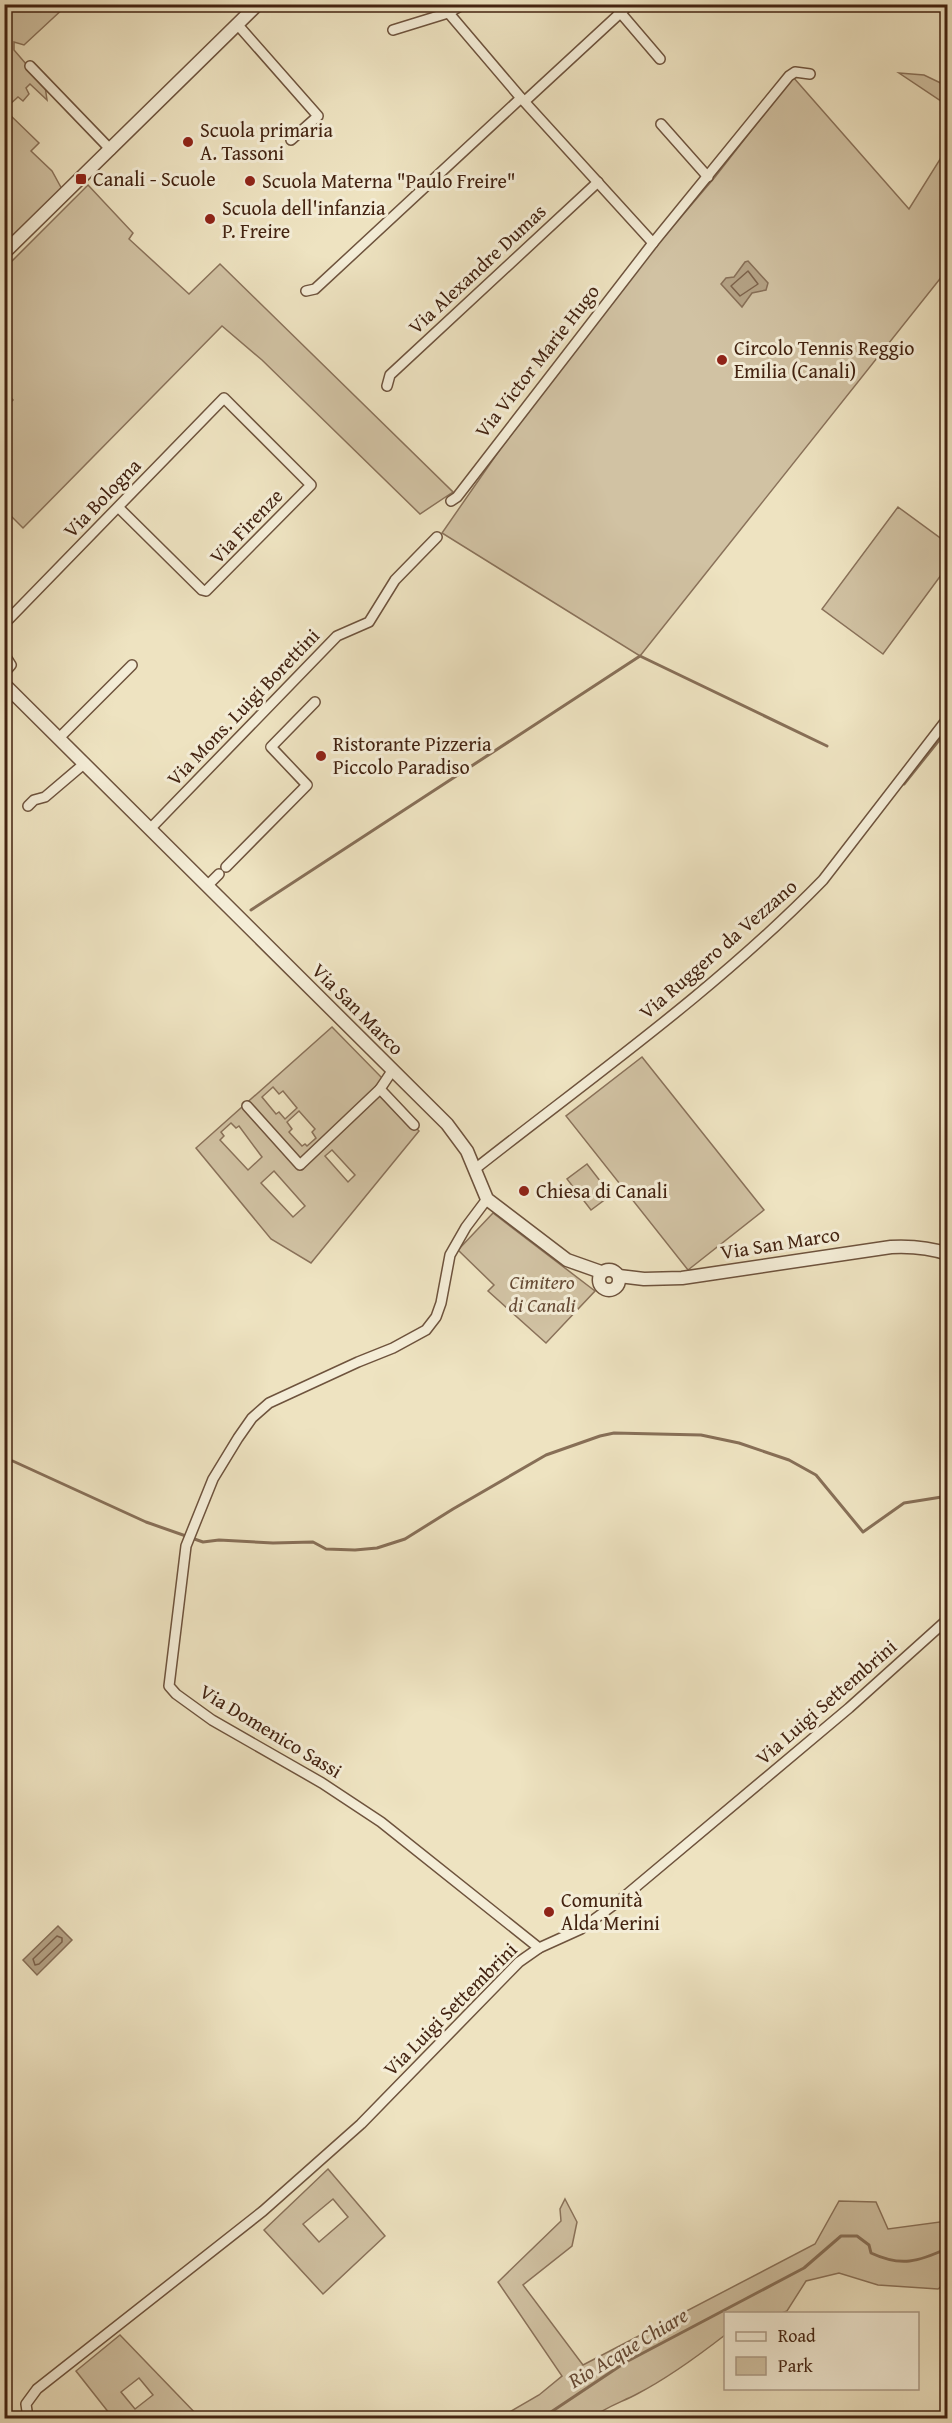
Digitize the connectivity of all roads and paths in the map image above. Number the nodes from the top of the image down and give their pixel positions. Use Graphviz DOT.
graph roads {
  1 [pos="441,4"];
  2 [pos="465,4"];
  3 [pos="612,4"];
  4 [pos="630,4"];
  5 [pos="251,7"];
  6 [pos="448,13"];
  7 [pos="620,13"];
  8 [pos="237,24"];
  9 [pos="393,30"];
  10 [pos="660,59"];
  11 [pos="30,66"];
  12 [pos="810,74"];
  13 [pos="523,100"];
  14 [pos="661,124"];
  15 [pos="291,140"];
  16 [pos="111,150"];
  17 [pos="708,177"];
  18 [pos="598,182"];
  19 [pos="653,243"];
  20 [pos="4,253"];
  21 [pos="306,291"];
  22 [pos="387,386"];
  23 [pos="224,398"];
  24 [pos="451,501"];
  25 [pos="118,507"];
  26 [pos="437,537"];
  27 [pos="4,624"];
  28 [pos="4,654"];
  29 [pos="132,664"];
  30 [pos="4,673"];
  31 [pos="4,684"];
  32 [pos="315,702"];
  33 [pos="948,718"];
  34 [pos="59,738"];
  35 [pos="85,763"];
  36 [pos="28,806"];
  37 [pos="150,829"];
  38 [pos="226,867"];
  39 [pos="219,874"];
  40 [pos="207,886"];
  41 [pos="392,1071"];
  42 [pos="380,1089"];
  43 [pos="247,1106"];
  44 [pos="414,1125"];
  45 [pos="475,1169"];
  46 [pos="487,1199"];
  47 [pos="948,1254"];
  48 [pos="600,1278"];
  49 [pos="618,1281"];
  50 [pos="948,1619"];
  51 [pos="539,1948"];
  52 [pos="28,2418"];
  1 -- 6 [label="street"];
  2 -- 6 [label="street"];
  3 -- 7 [label="street"];
  4 -- 7 [label="street"];
  5 -- 8 [label="street"];
  6 -- 9 [label="street"];
  6 -- 13 [label="street"];
  7 -- 10 [label="street"];
  7 -- 13 [label="street"];
  8 -- 15 [label="street"];
  8 -- 16 [label="street"];
  11 -- 16 [label="street"];
  12 -- 17 [label="street, Via Victor Marie Hugo"];
  13 -- 18 [label="street"];
  13 -- 21 [label="street"];
  14 -- 17 [label="street"];
  16 -- 20 [label="street"];
  17 -- 19 [label="street, Via Victor Marie Hugo"];
  18 -- 19 [label="street"];
  18 -- 22 [label="street, Via Alexandre Dumas"];
  19 -- 24 [label="street, Via Victor Marie Hugo"];
  23 -- 25 [label="street, Via Bologna"];
  23 -- 25 [label="street, Via Firenze"];
  25 -- 27 [label="street, Via Bologna"];
  26 -- 37 [label="street, Via Mons. Luigi Borettini"];
  28 -- 30 [label="street"];
  29 -- 34 [label="street"];
  31 -- 34 [label="street, Via San Marco"];
  32 -- 38 [label="street"];
  33 -- 45 [label="street, Via Ruggero da Vezzano"];
  34 -- 35 [label="street, Via San Marco"];
  35 -- 36 [label="street"];
  35 -- 37 [label="street, Via San Marco"];
  37 -- 40 [label="street, Via San Marco"];
  39 -- 40 [label="street"];
  40 -- 41 [label="street, Via San Marco"];
  41 -- 42 [label="street"];
  41 -- 45 [label="street, Via San Marco"];
  42 -- 43 [label="street"];
  42 -- 44 [label="street"];
  45 -- 46 [label="street, Via San Marco"];
  46 -- 48 [label="street"];
  46 -- 51 [label="street, Via Domenico Sassi"];
  47 -- 49 [label="street, Via San Marco"];
  48 -- 49 [label="street, Via San Marco"];
  48 -- 49 [label="street, Via San Marco"];
  50 -- 51 [label="street, Via Luigi Settembrini"];
  51 -- 52 [label="street, Via Luigi Settembrini"];
}
